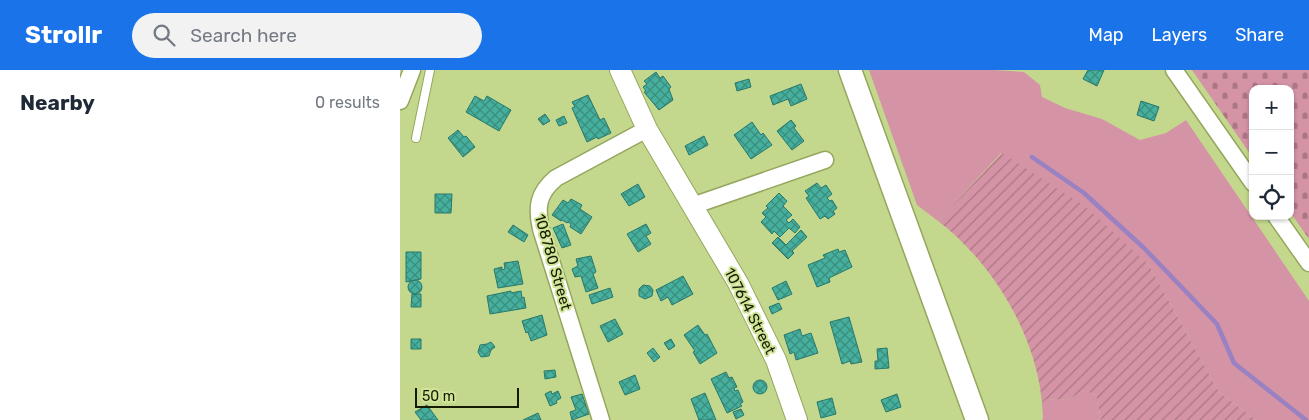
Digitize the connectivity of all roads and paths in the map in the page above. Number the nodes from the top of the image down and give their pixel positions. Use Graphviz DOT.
graph roads {
  1 [pos="412,70"];
  2 [pos="430,70"];
  3 [pos="620,70"];
  4 [pos="850,70"];
  5 [pos="1174,70"];
  6 [pos="400,101"];
  7 [pos="648,129"];
  8 [pos="416,138"];
  9 [pos="825,160"];
  10 [pos="1249,177"];
  11 [pos="692,206"];
  12 [pos="1279,220"];
  13 [pos="1309,263"];
  14 [pos="601,420"];
  15 [pos="797,420"];
  16 [pos="977,420"];
  1 -- 6 [label="street"];
  2 -- 8 [label="lane"];
  3 -- 7 [label="street, 107614 Street"];
  4 -- 16 [label="main road"];
  5 -- 10 [label="street"];
  7 -- 11 [label="street, 107614 Street"];
  7 -- 14 [label="street, 108780 Street"];
  9 -- 11 [label="street"];
  11 -- 15 [label="street, 107614 Street"];
  12 -- 13 [label="street"];
}
